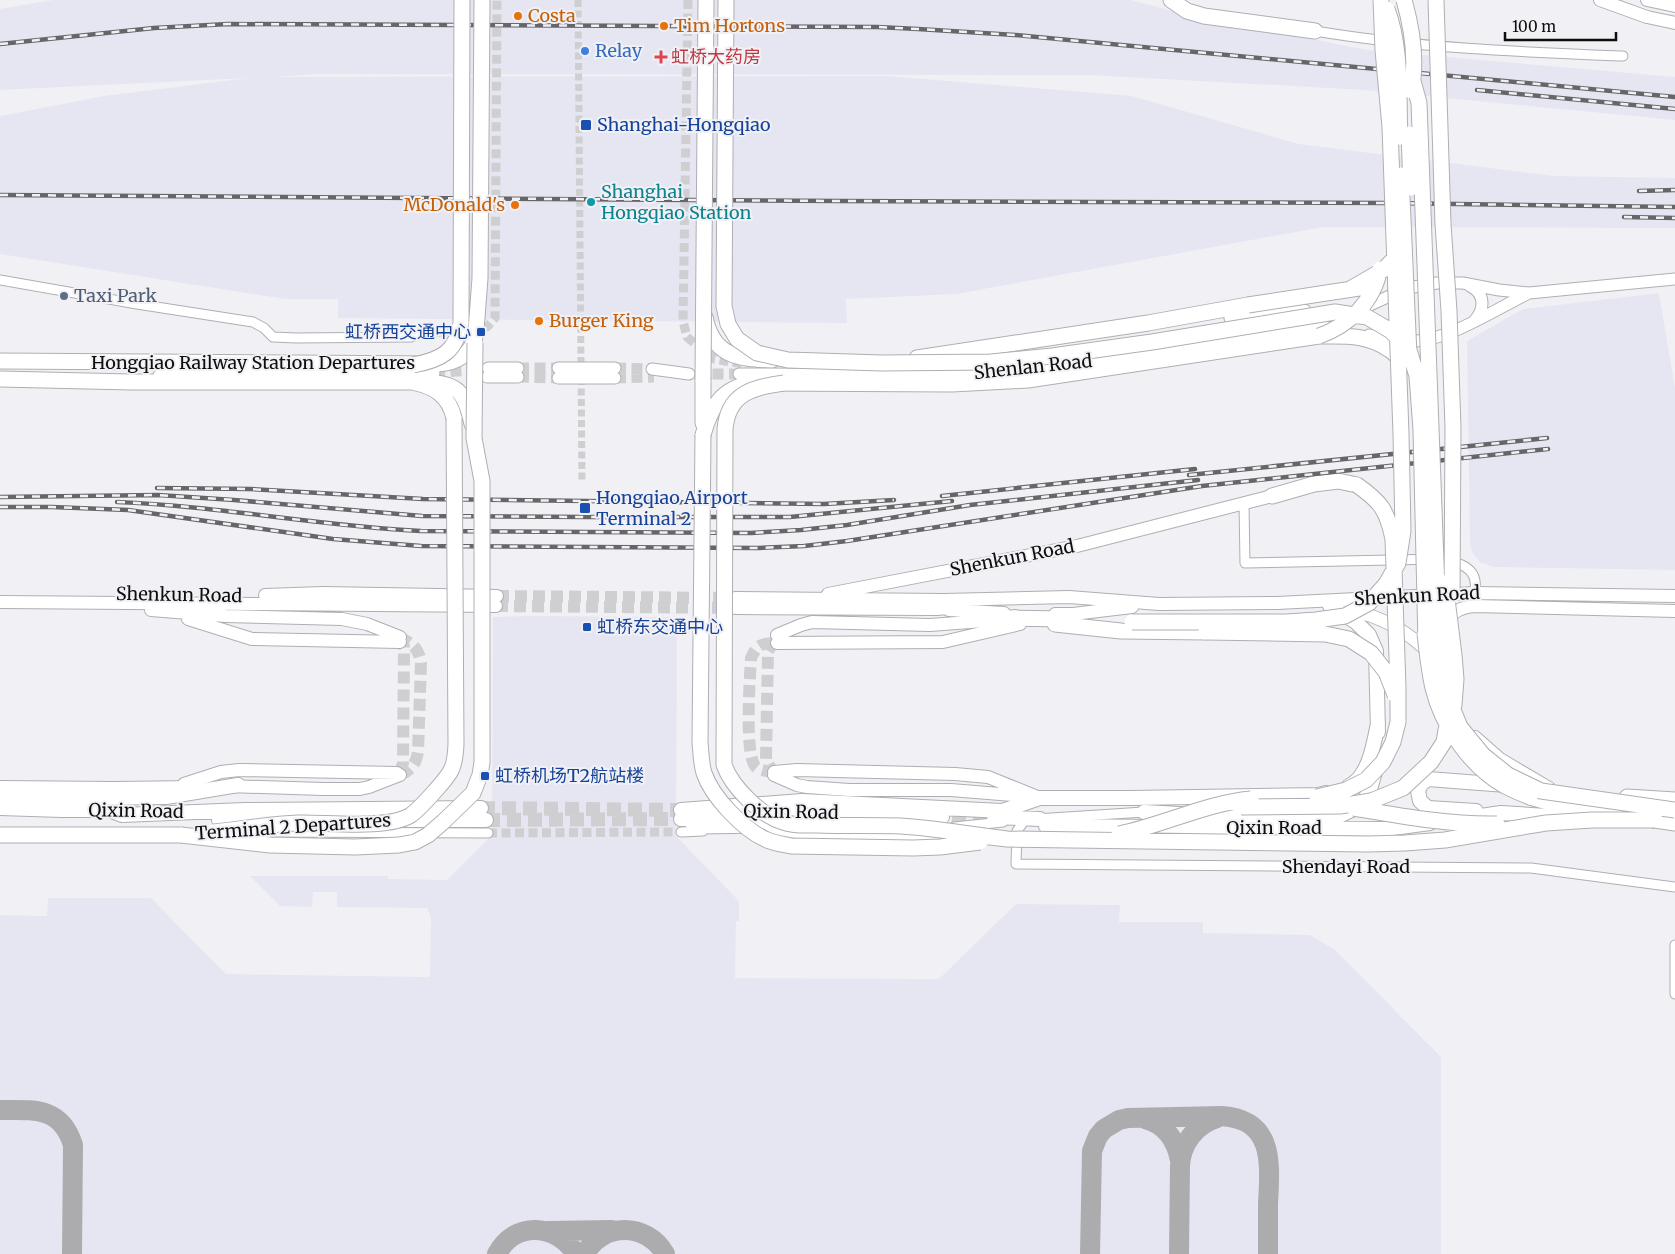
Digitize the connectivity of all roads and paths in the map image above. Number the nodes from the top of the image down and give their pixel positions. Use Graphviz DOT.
graph roads {
  1 [pos="462,0"];
  2 [pos="482,0"];
  3 [pos="706,0"];
  4 [pos="726,0"];
  5 [pos="1171,0"];
  6 [pos="1382,0"];
  7 [pos="1404,0"];
  8 [pos="1436,0"];
  9 [pos="1600,0"];
  10 [pos="1647,0"];
  11 [pos="1675,6"];
  12 [pos="1675,23"];
  13 [pos="1315,32"];
  14 [pos="1383,50"];
  15 [pos="1624,56"];
  16 [pos="1413,81"];
  17 [pos="1442,165"];
  18 [pos="1425,259"];
  19 [pos="1675,279"];
  20 [pos="0,280"];
  21 [pos="1463,283"];
  22 [pos="1350,289"];
  23 [pos="1529,293"];
  24 [pos="1294,299"];
  25 [pos="1379,300"];
  26 [pos="704,310"];
  27 [pos="1335,312"];
  28 [pos="1249,315"];
  29 [pos="1474,321"];
  30 [pos="443,331"];
  31 [pos="1321,332"];
  32 [pos="1391,339"];
  33 [pos="475,344"];
  34 [pos="986,357"];
  35 [pos="788,360"];
  36 [pos="0,361"];
  37 [pos="881,362"];
  38 [pos="413,365"];
  39 [pos="434,373"];
  40 [pos="488,373"];
  41 [pos="518,373"];
  42 [pos="558,373"];
  43 [pos="615,373"];
  44 [pos="653,373"];
  45 [pos="689,374"];
  46 [pos="739,374"];
  47 [pos="0,378"];
  48 [pos="54,381"];
  49 [pos="412,382"];
  50 [pos="784,383"];
  51 [pos="0,385"];
  52 [pos="1432,431"];
  53 [pos="703,435"];
  54 [pos="474,438"];
  55 [pos="1272,496"];
  56 [pos="1244,504"];
  57 [pos="323,593"];
  58 [pos="1475,593"];
  59 [pos="1675,596"];
  60 [pos="749,598"];
  61 [pos="1005,598"];
  62 [pos="0,602"];
  63 [pos="36,602"];
  64 [pos="62,602"];
  65 [pos="1277,603"];
  66 [pos="286,604"];
  67 [pos="1159,604"];
  68 [pos="1330,606"];
  69 [pos="1475,606"];
  70 [pos="937,609"];
  71 [pos="164,611"];
  72 [pos="1675,611"];
  73 [pos="1024,614"];
  74 [pos="1006,618"];
  75 [pos="1082,621"];
  76 [pos="1451,623"];
  77 [pos="1055,624"];
  78 [pos="1426,644"];
  79 [pos="1442,681"];
  80 [pos="1398,703"];
  81 [pos="1378,723"];
  82 [pos="1446,730"];
  83 [pos="238,785"];
  84 [pos="0,787"];
  85 [pos="1549,788"];
  86 [pos="164,792"];
  87 [pos="1675,794"];
  88 [pos="0,795"];
  89 [pos="133,797"];
  90 [pos="1317,797"];
  91 [pos="1622,797"];
  92 [pos="1040,798"];
  93 [pos="1131,798"];
  94 [pos="1675,802"];
  95 [pos="1183,806"];
  96 [pos="1340,806"];
  97 [pos="1241,807"];
  98 [pos="0,808"];
  99 [pos="62,810"];
  100 [pos="245,810"];
  101 [pos="1675,810"];
  102 [pos="1144,812"];
  103 [pos="1501,813"];
  104 [pos="901,814"];
  105 [pos="122,815"];
  106 [pos="485,820"];
  107 [pos="681,820"];
  108 [pos="1654,820"];
  109 [pos="1024,821"];
  110 [pos="1043,823"];
  111 [pos="1546,823"];
  112 [pos="1675,823"];
  113 [pos="927,827"];
  114 [pos="0,828"];
  115 [pos="1675,829"];
  116 [pos="742,830"];
  117 [pos="804,830"];
  118 [pos="0,835"];
  119 [pos="181,835"];
  120 [pos="926,837"];
  121 [pos="1092,840"];
  122 [pos="1012,841"];
  123 [pos="1675,887"];
  124 [pos="1675,945"];
  125 [pos="1674,994"];
  1 -- 38 [label="highway, Hongqiao Railway Station Departures, bridge"];
  2 -- 33 [label="highway, bridge"];
  3 -- 26 [label="highway, bridge"];
  4 -- 35 [label="highway, bridge"];
  5 -- 13 [label="highway"];
  6 -- 14 [label="highway, bridge"];
  6 -- 78 [label="highway, bridge"];
  7 -- 16 [label="highway, bridge"];
  8 -- 17 [label="highway, bridge"];
  9 -- 12 [label="main road"];
  10 -- 11 [label="main road"];
  13 -- 15 [label="street"];
  14 -- 31 [label="highway, bridge"];
  14 -- 75 [label="highway, bridge"];
  16 -- 18 [label="highway, bridge"];
  16 -- 22 [label="highway, bridge"];
  17 -- 22 [label="highway, bridge"];
  17 -- 76 [label="highway, bridge"];
  18 -- 52 [label="highway, bridge"];
  18 -- 76 [label="highway, bridge"];
  19 -- 23 [label="street, Shenlan Road"];
  20 -- 30 [label="street"];
  21 -- 23 [label="street, Shenlan Road"];
  21 -- 25 [label="street, Shenlan Road"];
  21 -- 29 [label="street"];
  22 -- 24 [label="highway, bridge"];
  23 -- 29 [label="street, Shenlan Road"];
  24 -- 28 [label="highway, bridge"];
  24 -- 37 [label="highway, bridge"];
  25 -- 31 [label="street, Shenlan Road"];
  25 -- 32 [label="street"];
  26 -- 35 [label="highway, bridge"];
  26 -- 53 [label="highway, bridge"];
  27 -- 28 [label="highway, bridge"];
  27 -- 37 [label="highway, bridge"];
  27 -- 78 [label="highway, bridge"];
  28 -- 34 [label="highway"];
  29 -- 32 [label="street, Shenlan Road"];
  31 -- 32 [label="street, Shenlan Road"];
  31 -- 46 [label="street, Shenlan Road"];
  31 -- 50 [label="highway"];
  31 -- 52 [label="highway, bridge"];
  33 -- 38 [label="highway, bridge"];
  33 -- 54 [label="highway, bridge"];
  35 -- 37 [label="highway, bridge"];
  36 -- 38 [label="highway, Hongqiao Railway Station Departures"];
  39 -- 47 [label="street"];
  40 -- 41 [label="street"];
  42 -- 43 [label="street"];
  44 -- 45 [label="street"];
  47 -- 48 [label="highway"];
  48 -- 49 [label="highway"];
  48 -- 51 [label="highway"];
  49 -- 54 [label="highway, bridge"];
  49 -- 119 [label="highway, Terminal 2 Departures, bridge"];
  50 -- 53 [label="highway, bridge"];
  50 -- 122 [label="highway, bridge"];
  52 -- 101 [label="highway, bridge"];
  53 -- 122 [label="highway, bridge"];
  54 -- 119 [label="highway, bridge"];
  55 -- 56 [label="main road, Shenkun Road"];
  55 -- 80 [label="highway, bridge"];
  56 -- 58 [label="street"];
  56 -- 60 [label="main road, Shenkun Road"];
  57 -- 63 [label="main road, Shenkun Road"];
  57 -- 66 [label="main road, Shenkun Road"];
  57 -- 66 [label="main road, Shenkun Road"];
  58 -- 59 [label="main road, Shenkun Road"];
  58 -- 65 [label="main road, Shenkun Road"];
  58 -- 69 [label="street"];
  60 -- 61 [label="main road, Shenkun Road"];
  60 -- 70 [label="main road, Shenkun Road"];
  61 -- 67 [label="main road, Shenkun Road"];
  61 -- 70 [label="main road, Shenkun Road"];
  62 -- 63 [label="main road, Shenkun Road"];
  63 -- 64 [label="main road, Shenkun Road"];
  64 -- 66 [label="main road, Shenkun Road"];
  64 -- 71 [label="main road"];
  65 -- 67 [label="main road, Shenkun Road"];
  65 -- 68 [label="main road"];
  67 -- 73 [label="main road, Shenkun Road"];
  68 -- 79 [label="main road"];
  68 -- 81 [label="main road"];
  69 -- 72 [label="main road, Shenkun Road"];
  69 -- 79 [label="main road, Shenkun Road"];
  70 -- 73 [label="main road"];
  71 -- 71 [label="main road"];
  73 -- 74 [label="main road, Shenkun Road"];
  74 -- 75 [label="highway"];
  74 -- 77 [label="main road, Shenkun Road"];
  75 -- 77 [label="highway"];
  76 -- 82 [label="highway, bridge"];
  77 -- 80 [label="highway, bridge"];
  78 -- 108 [label="highway, bridge"];
  79 -- 85 [label="main road"];
  80 -- 90 [label="highway, bridge"];
  81 -- 93 [label="main road"];
  81 -- 102 [label="main road"];
  82 -- 90 [label="highway, bridge"];
  82 -- 96 [label="highway, bridge"];
  83 -- 86 [label="main road"];
  83 -- 86 [label="main road"];
  84 -- 86 [label="main road"];
  85 -- 91 [label="main road, Qixin Road"];
  85 -- 103 [label="main road, Qixin Road"];
  86 -- 89 [label="main road"];
  86 -- 100 [label="main road"];
  87 -- 91 [label="main road, Qixin Road"];
  88 -- 89 [label="main road"];
  89 -- 99 [label="main road"];
  90 -- 121 [label="highway, bridge"];
  91 -- 94 [label="highway"];
  92 -- 92 [label="main road"];
  92 -- 93 [label="main road"];
  92 -- 107 [label="main road"];
  93 -- 95 [label="main road"];
  95 -- 97 [label="main road"];
  95 -- 102 [label="main road"];
  96 -- 97 [label="highway, bridge"];
  96 -- 111 [label="highway, bridge"];
  98 -- 99 [label="main road, Qixin Road"];
  99 -- 105 [label="main road, Qixin Road"];
  100 -- 105 [label="main road, Qixin Road"];
  100 -- 106 [label="main road, Qixin Road"];
  102 -- 110 [label="street"];
  103 -- 110 [label="main road, Qixin Road"];
  103 -- 115 [label="main road, Qixin Road"];
  104 -- 107 [label="main road, Qixin Road"];
  105 -- 106 [label="main road"];
  106 -- 114 [label="street"];
  107 -- 110 [label="main road, Qixin Road"];
  107 -- 116 [label="street"];
  107 -- 120 [label="street"];
  108 -- 111 [label="highway, bridge"];
  108 -- 112 [label="highway"];
  109 -- 110 [label="street"];
  109 -- 113 [label="street"];
  109 -- 122 [label="street"];
  111 -- 121 [label="highway, bridge"];
  113 -- 117 [label="street"];
  113 -- 120 [label="street"];
  118 -- 119 [label="highway, Terminal 2 Departures"];
  120 -- 122 [label="street"];
  121 -- 122 [label="highway, bridge"];
  122 -- 123 [label="street, Shendayi Road"];
  124 -- 125 [label="street"];
}
